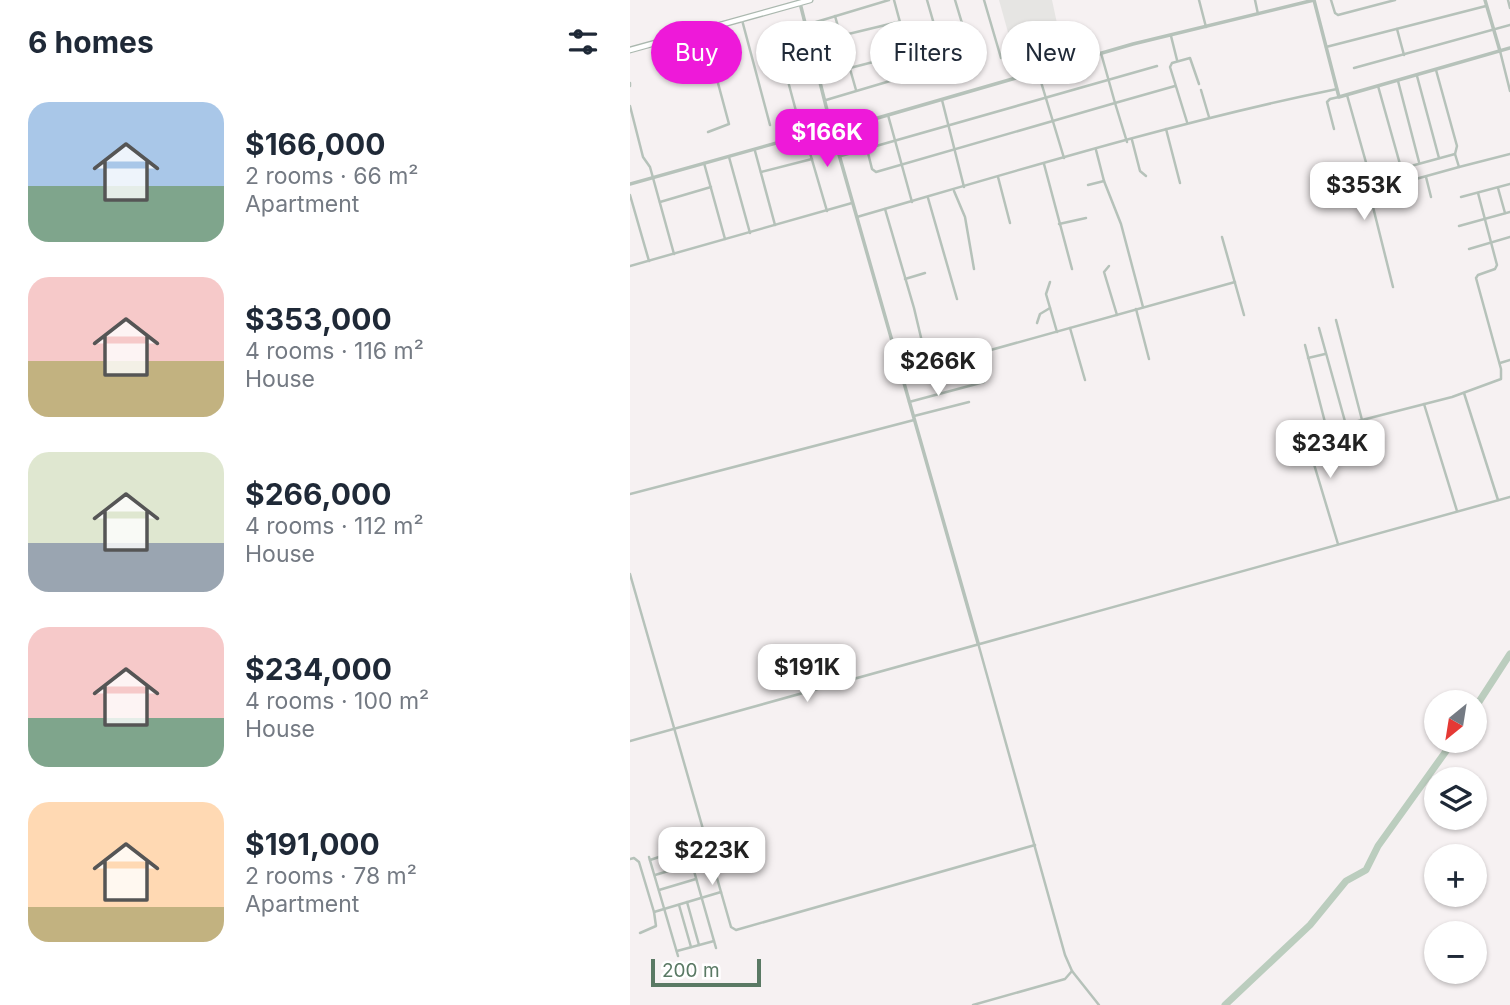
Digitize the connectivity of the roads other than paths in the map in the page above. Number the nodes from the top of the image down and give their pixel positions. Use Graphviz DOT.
graph roads {
  1 [pos="810,0"];
  2 [pos="892,0"];
  3 [pos="927,0"];
  4 [pos="955,0"];
  5 [pos="984,0"];
  6 [pos="1199,0"];
  7 [pos="1255,0"];
  8 [pos="1315,0"];
  9 [pos="1331,0"];
  10 [pos="1395,0"];
  11 [pos="1485,0"];
  12 [pos="1508,0"];
  13 [pos="800,2"];
  14 [pos="1487,6"];
  15 [pos="1510,8"];
  16 [pos="1258,14"];
  17 [pos="835,16"];
  18 [pos="742,19"];
  19 [pos="735,21"];
  20 [pos="805,21"];
  21 [pos="819,21"];
  22 [pos="836,21"];
  23 [pos="900,21"];
  24 [pos="933,21"];
  25 [pos="961,21"];
  26 [pos="1510,25"];
  27 [pos="1206,27"];
  28 [pos="1397,29"];
  29 [pos="1494,30"];
  30 [pos="1171,36"];
  31 [pos="651,44"];
  32 [pos="1326,47"];
  33 [pos="1510,48"];
  34 [pos="630,50"];
  35 [pos="1500,51"];
  36 [pos="1101,53"];
  37 [pos="1404,55"];
  38 [pos="1001,58"];
  39 [pos="1177,61"];
  40 [pos="1157,66"];
  41 [pos="1354,68"];
  42 [pos="1436,70"];
  43 [pos="1508,75"];
  44 [pos="1417,76"];
  45 [pos="1108,80"];
  46 [pos="1398,81"];
  47 [pos="1001,83"];
  48 [pos="718,84"];
  49 [pos="789,84"];
  50 [pos="821,84"];
  51 [pos="854,84"];
  52 [pos="880,84"];
  53 [pos="1041,84"];
  54 [pos="1199,84"];
  55 [pos="1175,86"];
  56 [pos="1378,86"];
  57 [pos="1337,89"];
  58 [pos="1201,90"];
  59 [pos="856,91"];
  60 [pos="1510,91"];
  61 [pos="1347,95"];
  62 [pos="1045,97"];
  63 [pos="1339,97"];
  64 [pos="826,100"];
  65 [pos="942,100"];
  66 [pos="1115,103"];
  67 [pos="630,106"];
  68 [pos="796,111"];
  69 [pos="888,115"];
  70 [pos="1209,117"];
  71 [pos="1052,121"];
  72 [pos="1187,122"];
  73 [pos="770,125"];
  74 [pos="949,125"];
  75 [pos="1166,129"];
  76 [pos="1334,129"];
  77 [pos="832,130"];
  78 [pos="708,132"];
  79 [pos="805,135"];
  80 [pos="894,140"];
  81 [pos="1132,140"];
  82 [pos="1127,142"];
  83 [pos="754,149"];
  84 [pos="867,149"];
  85 [pos="956,149"];
  86 [pos="1096,150"];
  87 [pos="1455,154"];
  88 [pos="1510,154"];
  89 [pos="729,157"];
  90 [pos="840,157"];
  91 [pos="1064,158"];
  92 [pos="1439,158"];
  93 [pos="812,159"];
  94 [pos="704,163"];
  95 [pos="1419,163"];
  96 [pos="901,164"];
  97 [pos="1044,164"];
  98 [pos="1459,167"];
  99 [pos="1401,169"];
  100 [pos="761,172"];
  101 [pos="1146,176"];
  102 [pos="653,177"];
  103 [pos="998,177"];
  104 [pos="1426,177"];
  105 [pos="1104,181"];
  106 [pos="1405,182"];
  107 [pos="1180,183"];
  108 [pos="630,184"];
  109 [pos="1510,184"];
  110 [pos="1088,185"];
  111 [pos="711,187"];
  112 [pos="964,187"];
  113 [pos="1498,188"];
  114 [pos="954,190"];
  115 [pos="1478,193"];
  116 [pos="630,195"];
  117 [pos="928,197"];
  118 [pos="1431,197"];
  119 [pos="1461,197"];
  120 [pos="660,202"];
  121 [pos="853,202"];
  122 [pos="912,202"];
  123 [pos="885,209"];
  124 [pos="827,211"];
  125 [pos="1510,212"];
  126 [pos="1505,213"];
  127 [pos="857,217"];
  128 [pos="1086,218"];
  129 [pos="1485,219"];
  130 [pos="1010,223"];
  131 [pos="1059,224"];
  132 [pos="775,225"];
  133 [pos="1459,226"];
  134 [pos="750,233"];
  135 [pos="1222,237"];
  136 [pos="1510,237"];
  137 [pos="725,239"];
  138 [pos="1492,243"];
  139 [pos="1469,249"];
  140 [pos="674,254"];
  141 [pos="649,261"];
  142 [pos="630,266"];
  143 [pos="1109,266"];
  144 [pos="974,269"];
  145 [pos="1072,269"];
  146 [pos="925,273"];
  147 [pos="905,279"];
  148 [pos="1050,282"];
  149 [pos="1235,282"];
  150 [pos="1394,287"];
  151 [pos="957,299"];
  152 [pos="1143,307"];
  153 [pos="1050,308"];
  154 [pos="1136,309"];
  155 [pos="1117,315"];
  156 [pos="1244,315"];
  157 [pos="1336,320"];
  158 [pos="1037,323"];
  159 [pos="1070,328"];
  160 [pos="1319,328"];
  161 [pos="1057,331"];
  162 [pos="1305,345"];
  163 [pos="1325,354"];
  164 [pos="962,358"];
  165 [pos="1308,358"];
  166 [pos="1149,359"];
  167 [pos="1510,360"];
  168 [pos="1499,363"];
  169 [pos="928,367"];
  170 [pos="965,369"];
  171 [pos="1510,374"];
  172 [pos="901,375"];
  173 [pos="1503,376"];
  174 [pos="1084,380"];
  175 [pos="984,382"];
  176 [pos="1464,393"];
  177 [pos="909,402"];
  178 [pos="969,402"];
  179 [pos="1424,404"];
  180 [pos="913,418"];
  181 [pos="1362,420"];
  182 [pos="1346,425"];
  183 [pos="1327,430"];
  184 [pos="630,494"];
  185 [pos="1510,497"];
  186 [pos="1498,500"];
  187 [pos="1457,511"];
  188 [pos="1338,544"];
  189 [pos="630,574"];
  190 [pos="978,643"];
  191 [pos="674,729"];
  192 [pos="630,741"];
  193 [pos="1035,845"];
  194 [pos="630,859"];
  195 [pos="692,864"];
  196 [pos="654,876"];
  197 [pos="696,879"];
  198 [pos="659,890"];
  199 [pos="721,892"];
  200 [pos="702,898"];
  201 [pos="687,902"];
  202 [pos="679,905"];
  203 [pos="664,909"];
  204 [pos="654,912"];
  205 [pos="640,933"];
  206 [pos="714,941"];
  207 [pos="699,945"];
  208 [pos="691,947"];
  209 [pos="716,948"];
  210 [pos="677,951"];
  211 [pos="678,956"];
  212 [pos="1072,971"];
  213 [pos="973,1005"];
  214 [pos="1099,1005"];
  1 -- 13 [label="main road"];
  2 -- 17 [label="street"];
  2 -- 23 [label="street"];
  3 -- 24 [label="street"];
  4 -- 25 [label="street"];
  5 -- 38 [label="street"];
  6 -- 27 [label="street"];
  7 -- 16 [label="street"];
  8 -- 16 [label="street"];
  8 -- 32 [label="street"];
  9 -- 10 [label="street"];
  11 -- 14 [label="street"];
  12 -- 15 [label="street"];
  13 -- 18 [label="main road"];
  13 -- 20 [label="street"];
  14 -- 28 [label="street"];
  14 -- 29 [label="street"];
  16 -- 27 [label="street"];
  17 -- 21 [label="street"];
  17 -- 22 [label="street"];
  18 -- 19 [label="main road"];
  18 -- 73 [label="street"];
  26 -- 29 [label="street"];
  27 -- 30 [label="street"];
  28 -- 32 [label="street"];
  28 -- 37 [label="street"];
  29 -- 35 [label="street"];
  29 -- 37 [label="street"];
  30 -- 36 [label="street"];
  30 -- 39 [label="street"];
  31 -- 34 [label="main road"];
  32 -- 57 [label="street"];
  33 -- 35 [label="street"];
  35 -- 42 [label="street"];
  35 -- 43 [label="street"];
  36 -- 45 [label="street"];
  37 -- 41 [label="street"];
  39 -- 54 [label="street"];
  39 -- 55 [label="street"];
  40 -- 45 [label="street"];
  42 -- 44 [label="street"];
  42 -- 87 [label="street"];
  43 -- 60 [label="street"];
  44 -- 46 [label="street"];
  44 -- 92 [label="street"];
  45 -- 62 [label="street"];
  45 -- 66 [label="street"];
  46 -- 56 [label="street"];
  46 -- 95 [label="street"];
  47 -- 65 [label="street"];
  48 -- 78 [label="street"];
  49 -- 68 [label="street"];
  50 -- 64 [label="street"];
  51 -- 59 [label="street"];
  52 -- 59 [label="street"];
  53 -- 62 [label="street"];
  55 -- 66 [label="street"];
  55 -- 72 [label="street"];
  56 -- 61 [label="street"];
  56 -- 99 [label="street"];
  57 -- 63 [label="street"];
  57 -- 70 [label="street"];
  58 -- 70 [label="street"];
  59 -- 64 [label="street"];
  61 -- 63 [label="street"];
  61 -- 99 [label="street"];
  62 -- 71 [label="street"];
  62 -- 74 [label="street"];
  63 -- 76 [label="street"];
  64 -- 77 [label="street"];
  65 -- 69 [label="street"];
  65 -- 74 [label="street"];
  66 -- 71 [label="street"];
  66 -- 82 [label="street"];
  67 -- 102 [label="street"];
  69 -- 77 [label="street"];
  69 -- 80 [label="street"];
  70 -- 72 [label="street"];
  71 -- 85 [label="street"];
  71 -- 91 [label="street"];
  72 -- 75 [label="street"];
  74 -- 80 [label="street"];
  74 -- 85 [label="street"];
  75 -- 81 [label="street"];
  75 -- 107 [label="street"];
  77 -- 79 [label="street"];
  77 -- 90 [label="street"];
  79 -- 83 [label="street"];
  79 -- 93 [label="street"];
  80 -- 84 [label="street"];
  80 -- 96 [label="street"];
  81 -- 82 [label="street"];
  81 -- 101 [label="street"];
  82 -- 86 [label="street"];
  83 -- 89 [label="street"];
  83 -- 100 [label="street"];
  84 -- 90 [label="street"];
  84 -- 96 [label="street"];
  85 -- 96 [label="street"];
  85 -- 112 [label="street"];
  86 -- 91 [label="street"];
  86 -- 105 [label="street"];
  87 -- 92 [label="street"];
  87 -- 98 [label="street"];
  88 -- 98 [label="street"];
  89 -- 94 [label="street"];
  89 -- 134 [label="street"];
  90 -- 121 [label="street"];
  91 -- 97 [label="street"];
  92 -- 95 [label="street"];
  93 -- 100 [label="street"];
  93 -- 124 [label="street"];
  94 -- 102 [label="street"];
  94 -- 111 [label="street"];
  95 -- 99 [label="street"];
  96 -- 122 [label="street"];
  97 -- 103 [label="street"];
  97 -- 131 [label="street"];
  98 -- 104 [label="street"];
  99 -- 106 [label="street"];
  100 -- 132 [label="street"];
  102 -- 108 [label="street"];
  102 -- 120 [label="street"];
  103 -- 112 [label="street"];
  103 -- 130 [label="street"];
  104 -- 106 [label="street"];
  104 -- 118 [label="street"];
  105 -- 110 [label="street"];
  105 -- 152 [label="street"];
  106 -- 150 [label="street"];
  109 -- 113 [label="street"];
  111 -- 120 [label="street"];
  111 -- 137 [label="street"];
  112 -- 114 [label="street"];
  113 -- 115 [label="street"];
  113 -- 126 [label="street"];
  114 -- 117 [label="street"];
  114 -- 144 [label="street"];
  115 -- 119 [label="street"];
  115 -- 129 [label="street"];
  116 -- 141 [label="street"];
  117 -- 122 [label="street"];
  117 -- 151 [label="street"];
  120 -- 140 [label="street"];
  121 -- 124 [label="street"];
  121 -- 127 [label="street"];
  122 -- 123 [label="street"];
  123 -- 127 [label="street"];
  123 -- 147 [label="street"];
  124 -- 132 [label="street"];
  125 -- 126 [label="street"];
  126 -- 129 [label="street"];
  127 -- 172 [label="street"];
  128 -- 131 [label="street"];
  129 -- 133 [label="street"];
  129 -- 138 [label="street"];
  131 -- 145 [label="street"];
  132 -- 134 [label="street"];
  134 -- 137 [label="street"];
  135 -- 149 [label="street"];
  136 -- 138 [label="street"];
  137 -- 140 [label="street"];
  138 -- 139 [label="street"];
  138 -- 168 [label="street"];
  140 -- 141 [label="street"];
  141 -- 142 [label="street"];
  143 -- 155 [label="street"];
  146 -- 147 [label="street"];
  147 -- 169 [label="street"];
  148 -- 153 [label="street"];
  149 -- 152 [label="street"];
  149 -- 156 [label="street"];
  152 -- 154 [label="street"];
  153 -- 158 [label="street"];
  153 -- 161 [label="street"];
  154 -- 155 [label="street"];
  154 -- 166 [label="street"];
  155 -- 159 [label="street"];
  157 -- 181 [label="street"];
  159 -- 161 [label="street"];
  159 -- 174 [label="street"];
  160 -- 163 [label="street"];
  161 -- 164 [label="street"];
  162 -- 165 [label="street"];
  163 -- 165 [label="street"];
  163 -- 182 [label="street"];
  164 -- 169 [label="street"];
  164 -- 170 [label="street"];
  165 -- 183 [label="street"];
  167 -- 168 [label="street"];
  168 -- 173 [label="street"];
  169 -- 172 [label="street"];
  171 -- 173 [label="street"];
  172 -- 177 [label="street"];
  173 -- 176 [label="street"];
  175 -- 177 [label="street"];
  176 -- 179 [label="street"];
  176 -- 186 [label="street"];
  177 -- 180 [label="street"];
  178 -- 180 [label="street"];
  179 -- 181 [label="street"];
  179 -- 187 [label="street"];
  180 -- 184 [label="street"];
  180 -- 190 [label="street"];
  181 -- 182 [label="street"];
  182 -- 183 [label="street"];
  183 -- 188 [label="street"];
  185 -- 186 [label="street"];
  186 -- 187 [label="street"];
  187 -- 188 [label="street"];
  188 -- 190 [label="street"];
  189 -- 191 [label="street"];
  190 -- 191 [label="street"];
  190 -- 193 [label="street"];
  191 -- 192 [label="street"];
  191 -- 199 [label="street"];
  193 -- 199 [label="street"];
  193 -- 212 [label="street"];
  194 -- 204 [label="street"];
  195 -- 196 [label="street"];
  195 -- 196 [label="street"];
  195 -- 197 [label="street"];
  196 -- 198 [label="street"];
  197 -- 198 [label="street"];
  197 -- 200 [label="street"];
  198 -- 203 [label="street"];
  199 -- 200 [label="street"];
  200 -- 201 [label="street"];
  200 -- 206 [label="street"];
  201 -- 202 [label="street"];
  201 -- 207 [label="street"];
  202 -- 203 [label="street"];
  202 -- 208 [label="street"];
  203 -- 204 [label="street"];
  203 -- 210 [label="street"];
  204 -- 205 [label="street"];
  206 -- 207 [label="street"];
  206 -- 209 [label="street"];
  207 -- 208 [label="street"];
  208 -- 210 [label="street"];
  210 -- 211 [label="street"];
  212 -- 213 [label="street"];
  212 -- 214 [label="street"];
}
